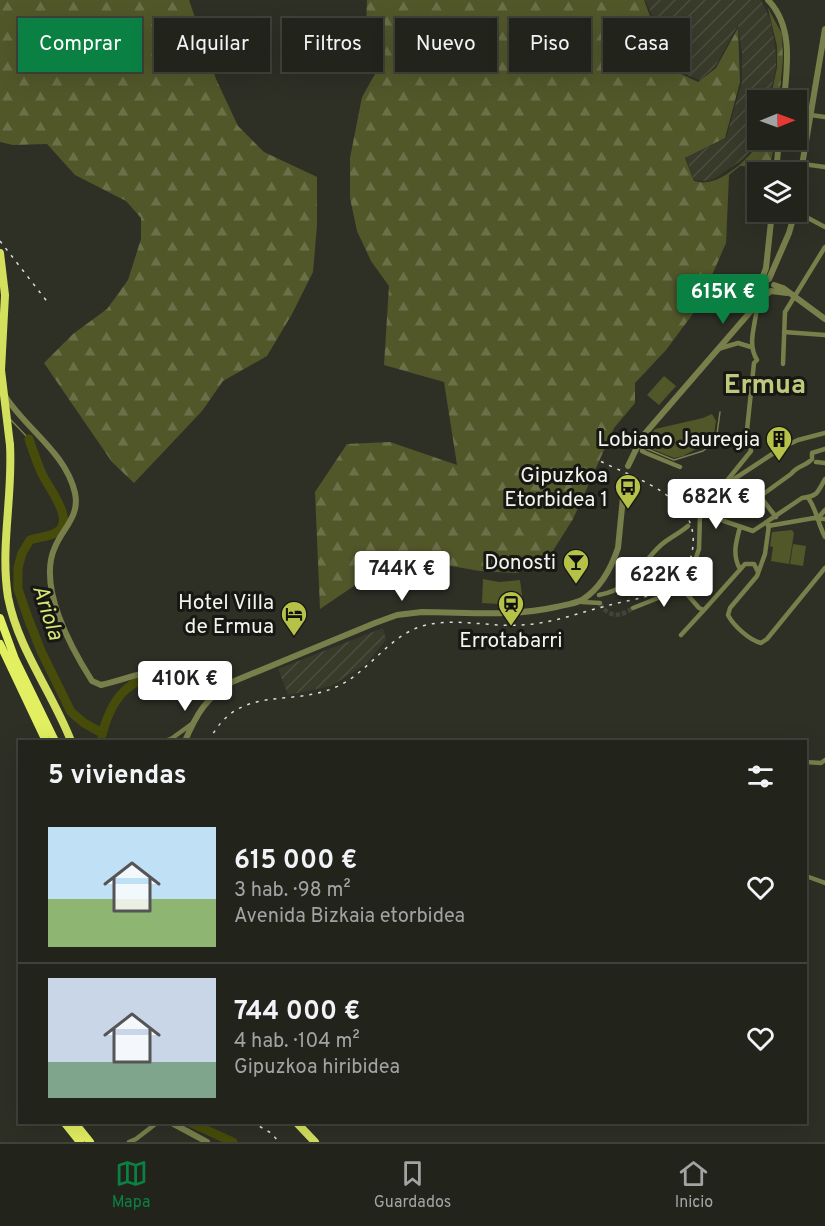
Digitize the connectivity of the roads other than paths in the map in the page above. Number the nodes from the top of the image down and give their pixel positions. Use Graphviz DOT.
graph roads {
  1 [pos="768,0"];
  2 [pos="825,29"];
  3 [pos="822,67"];
  4 [pos="785,90"];
  5 [pos="811,115"];
  6 [pos="825,117"];
  7 [pos="803,162"];
  8 [pos="807,165"];
  9 [pos="825,167"];
  10 [pos="807,218"];
  11 [pos="771,222"];
  12 [pos="792,222"];
  13 [pos="825,227"];
  14 [pos="825,247"];
  15 [pos="0,253"];
  16 [pos="818,257"];
  17 [pos="825,261"];
  18 [pos="769,284"];
  19 [pos="0,285"];
  20 [pos="794,298"];
  21 [pos="757,303"];
  22 [pos="752,309"];
  23 [pos="0,310"];
  24 [pos="825,319"];
  25 [pos="784,332"];
  26 [pos="825,335"];
  27 [pos="751,347"];
  28 [pos="713,353"];
  29 [pos="783,364"];
  30 [pos="0,385"];
  31 [pos="825,433"];
  32 [pos="640,440"];
  33 [pos="825,449"];
  34 [pos="814,461"];
  35 [pos="825,463"];
  36 [pos="628,466"];
  37 [pos="680,467"];
  38 [pos="625,477"];
  39 [pos="825,479"];
  40 [pos="725,484"];
  41 [pos="809,498"];
  42 [pos="703,510"];
  43 [pos="825,510"];
  44 [pos="776,517"];
  45 [pos="818,518"];
  46 [pos="825,519"];
  47 [pos="770,524"];
  48 [pos="688,526"];
  49 [pos="740,527"];
  50 [pos="825,537"];
  51 [pos="740,568"];
  52 [pos="825,568"];
  53 [pos="759,570"];
  54 [pos="767,571"];
  55 [pos="600,584"];
  56 [pos="680,586"];
  57 [pos="599,595"];
  58 [pos="572,603"];
  59 [pos="599,603"];
  60 [pos="633,608"];
  61 [pos="704,610"];
  62 [pos="0,618"];
  63 [pos="681,635"];
  64 [pos="0,644"];
  65 [pos="210,697"];
  66 [pos="193,723"];
  67 [pos="47,731"];
  68 [pos="46,740"];
  69 [pos="54,740"];
  70 [pos="71,740"];
  71 [pos="168,740"];
  72 [pos="185,740"];
  73 [pos="825,760"];
  74 [pos="807,762"];
  75 [pos="807,876"];
  76 [pos="825,884"];
  77 [pos="66,1124"];
  78 [pos="156,1124"];
  79 [pos="174,1124"];
  80 [pos="298,1124"];
  81 [pos="78,1136"];
  82 [pos="204,1141"];
  83 [pos="90,1142"];
  84 [pos="129,1142"];
  85 [pos="315,1142"];
  1 -- 4 [label="street"];
  2 -- 3 [label="street"];
  3 -- 5 [label="street"];
  5 -- 6 [label="street"];
  5 -- 7 [label="street"];
  8 -- 9 [label="street"];
  10 -- 13 [label="street"];
  11 -- 18 [label="street"];
  12 -- 18 [label="street"];
  14 -- 16 [label="street"];
  15 -- 70 [label="highway, bridge"];
  16 -- 17 [label="street"];
  16 -- 20 [label="street"];
  18 -- 20 [label="street"];
  18 -- 21 [label="street"];
  18 -- 22 [label="street"];
  19 -- 23 [label="street"];
  20 -- 24 [label="street"];
  20 -- 25 [label="street"];
  21 -- 22 [label="street"];
  21 -- 27 [label="street"];
  22 -- 28 [label="street"];
  25 -- 26 [label="street"];
  25 -- 29 [label="street"];
  27 -- 28 [label="street"];
  27 -- 40 [label="street"];
  28 -- 32 [label="street"];
  30 -- 65 [label="street"];
  31 -- 40 [label="street"];
  32 -- 36 [label="street"];
  32 -- 37 [label="street"];
  33 -- 34 [label="street"];
  34 -- 35 [label="street"];
  34 -- 44 [label="street"];
  38 -- 55 [label="street"];
  39 -- 41 [label="street"];
  40 -- 42 [label="street"];
  41 -- 44 [label="street"];
  41 -- 45 [label="street"];
  42 -- 49 [label="street"];
  42 -- 56 [label="street"];
  43 -- 45 [label="street"];
  44 -- 47 [label="street"];
  45 -- 46 [label="street"];
  45 -- 47 [label="street"];
  45 -- 50 [label="street"];
  47 -- 49 [label="street"];
  47 -- 53 [label="street"];
  48 -- 57 [label="street"];
  49 -- 51 [label="street"];
  51 -- 53 [label="street"];
  51 -- 61 [label="street"];
  52 -- 53 [label="street"];
  53 -- 54 [label="street"];
  55 -- 57 [label="street"];
  55 -- 58 [label="street"];
  55 -- 59 [label="street"];
  56 -- 60 [label="street"];
  56 -- 61 [label="street"];
  57 -- 59 [label="street"];
  58 -- 59 [label="street"];
  58 -- 65 [label="street"];
  61 -- 63 [label="street"];
  62 -- 67 [label="highway"];
  64 -- 67 [label="highway"];
  65 -- 66 [label="street"];
  66 -- 71 [label="street"];
  66 -- 72 [label="street"];
  67 -- 68 [label="highway"];
  67 -- 69 [label="highway"];
  73 -- 74 [label="street"];
  75 -- 76 [label="street"];
  77 -- 81 [label="highway"];
  78 -- 84 [label="street"];
  79 -- 82 [label="street"];
  80 -- 85 [label="highway"];
  81 -- 83 [label="highway"];
}
